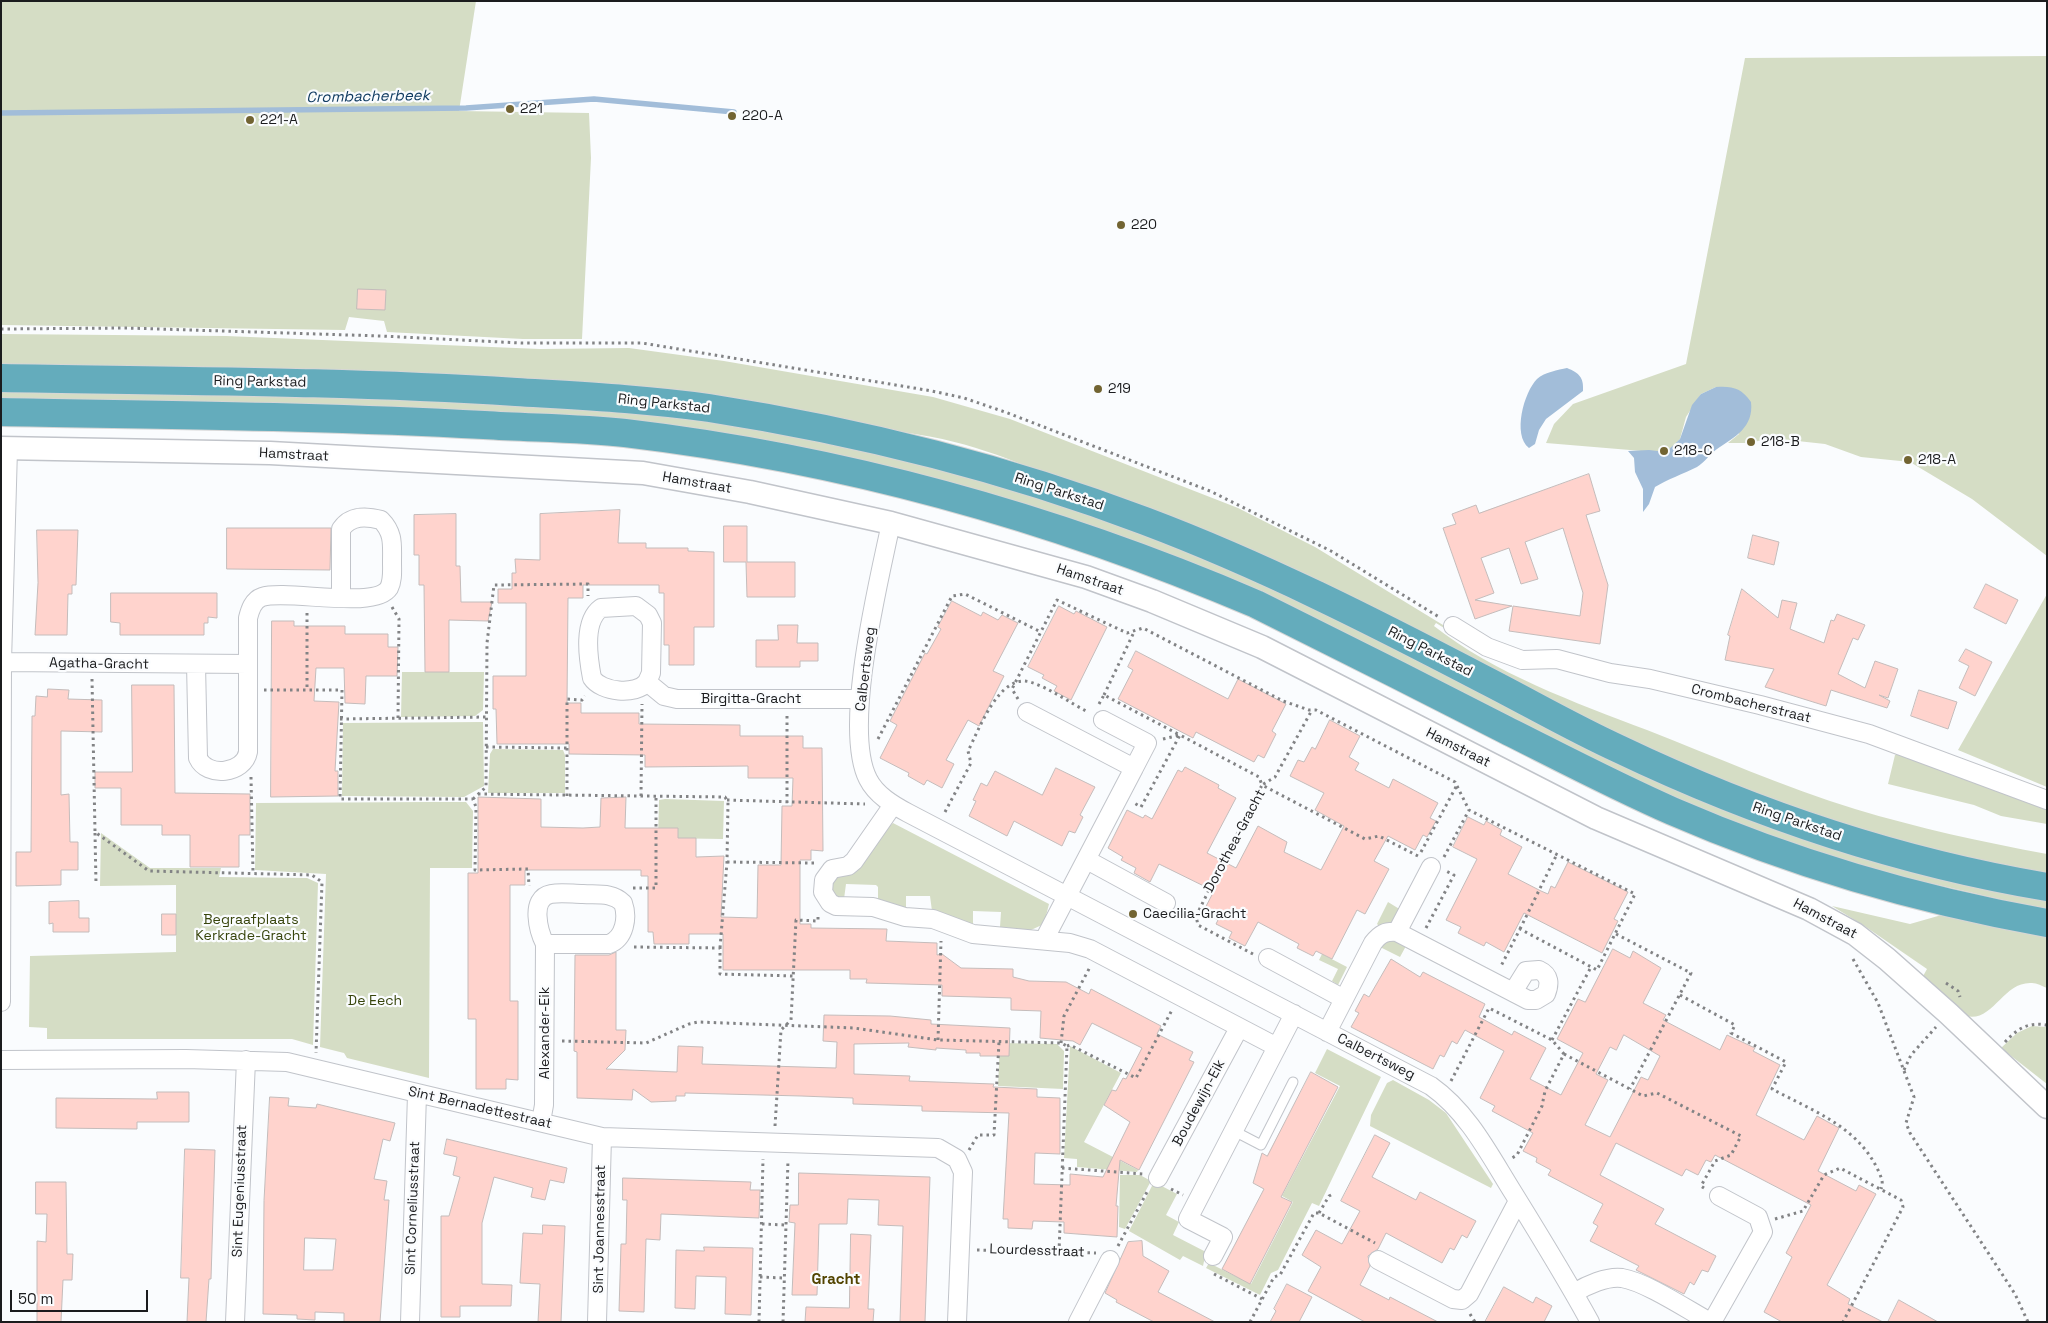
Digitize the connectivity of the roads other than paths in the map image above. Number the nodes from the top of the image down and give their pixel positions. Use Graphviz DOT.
graph roads {
  1 [pos="1,378"];
  2 [pos="1,412"];
  3 [pos="4,448"];
  4 [pos="891,523"];
  5 [pos="341,598"];
  6 [pos="1453,626"];
  7 [pos="2,662"];
  8 [pos="196,664"];
  9 [pos="248,664"];
  10 [pos="642,685"];
  11 [pos="860,699"];
  12 [pos="1027,712"];
  13 [pos="1103,720"];
  14 [pos="1134,768"];
  15 [pos="2047,800"];
  16 [pos="893,804"];
  17 [pos="1087,860"];
  18 [pos="1432,862"];
  19 [pos="2047,887"];
  20 [pos="1068,895"];
  21 [pos="1166,903"];
  22 [pos="2047,922"];
  23 [pos="1397,932"];
  24 [pos="1044,940"];
  25 [pos="546,944"];
  26 [pos="1268,958"];
  27 [pos="1513,992"];
  28 [pos="1344,999"];
  29 [pos="1,1002"];
  30 [pos="1294,1014"];
  31 [pos="1239,1028"];
  32 [pos="1327,1032"];
  33 [pos="1277,1047"];
  34 [pos="1,1060"];
  35 [pos="246,1060"];
  36 [pos="1293,1082"];
  37 [pos="417,1094"];
  38 [pos="2047,1108"];
  39 [pos="541,1122"];
  40 [pos="1234,1131"];
  41 [pos="602,1137"];
  42 [pos="1157,1179"];
  43 [pos="1719,1196"];
  44 [pos="1518,1201"];
  45 [pos="1213,1256"];
  46 [pos="1112,1257"];
  47 [pos="1378,1260"];
  48 [pos="1574,1293"];
  49 [pos="235,1322"];
  50 [pos="410,1322"];
  51 [pos="597,1322"];
  52 [pos="957,1322"];
  53 [pos="1078,1322"];
  54 [pos="1590,1322"];
  55 [pos="1711,1322"];
  1 -- 19 [label="highway, Ring Parkstad"];
  2 -- 22 [label="highway"];
  3 -- 4 [label="street, Hamstraat"];
  3 -- 7 [label="street"];
  4 -- 11 [label="street, Calbertsweg"];
  4 -- 38 [label="street, Hamstraat"];
  5 -- 5 [label="street"];
  5 -- 9 [label="street"];
  6 -- 15 [label="street, Crombacherstraat"];
  7 -- 8 [label="street, Agatha-Gracht"];
  7 -- 29 [label="street"];
  8 -- 9 [label="street, Agatha-Gracht"];
  8 -- 9 [label="street"];
  10 -- 10 [label="street"];
  10 -- 11 [label="street, Birgitta-Gracht"];
  11 -- 16 [label="street, Calbertsweg"];
  12 -- 14 [label="street"];
  13 -- 14 [label="street"];
  14 -- 17 [label="street"];
  16 -- 20 [label="street, Calbertsweg"];
  16 -- 24 [label="street"];
  17 -- 20 [label="street"];
  17 -- 21 [label="street"];
  18 -- 23 [label="street"];
  20 -- 24 [label="street"];
  20 -- 30 [label="street, Calbertsweg"];
  23 -- 27 [label="street"];
  23 -- 28 [label="street"];
  24 -- 31 [label="street"];
  25 -- 25 [label="street, Alexander-Eik"];
  25 -- 39 [label="street, Alexander-Eik"];
  26 -- 28 [label="street"];
  28 -- 32 [label="street"];
  30 -- 32 [label="street, Calbertsweg"];
  30 -- 33 [label="street"];
  31 -- 33 [label="street"];
  31 -- 42 [label="street, Boudewijn-Eik"];
  32 -- 44 [label="street, Calbertsweg"];
  33 -- 40 [label="street"];
  34 -- 35 [label="street, Sint Bernadettestraat"];
  35 -- 37 [label="street, Sint Bernadettestraat"];
  35 -- 49 [label="street, Sint Eugeniusstraat"];
  36 -- 40 [label="lane"];
  37 -- 39 [label="street, Sint Bernadettestraat"];
  37 -- 50 [label="street, Sint Corneliusstraat"];
  39 -- 41 [label="street, Sint Bernadettestraat"];
  40 -- 45 [label="street"];
  41 -- 51 [label="street, Sint Joannesstraat"];
  41 -- 52 [label="street, Sint Bernadettestraat"];
  43 -- 55 [label="street"];
  44 -- 47 [label="street"];
  44 -- 48 [label="street, Calbertsweg"];
  46 -- 53 [label="street"];
  48 -- 54 [label="street, Calbertsweg"];
  48 -- 55 [label="street"];
}
